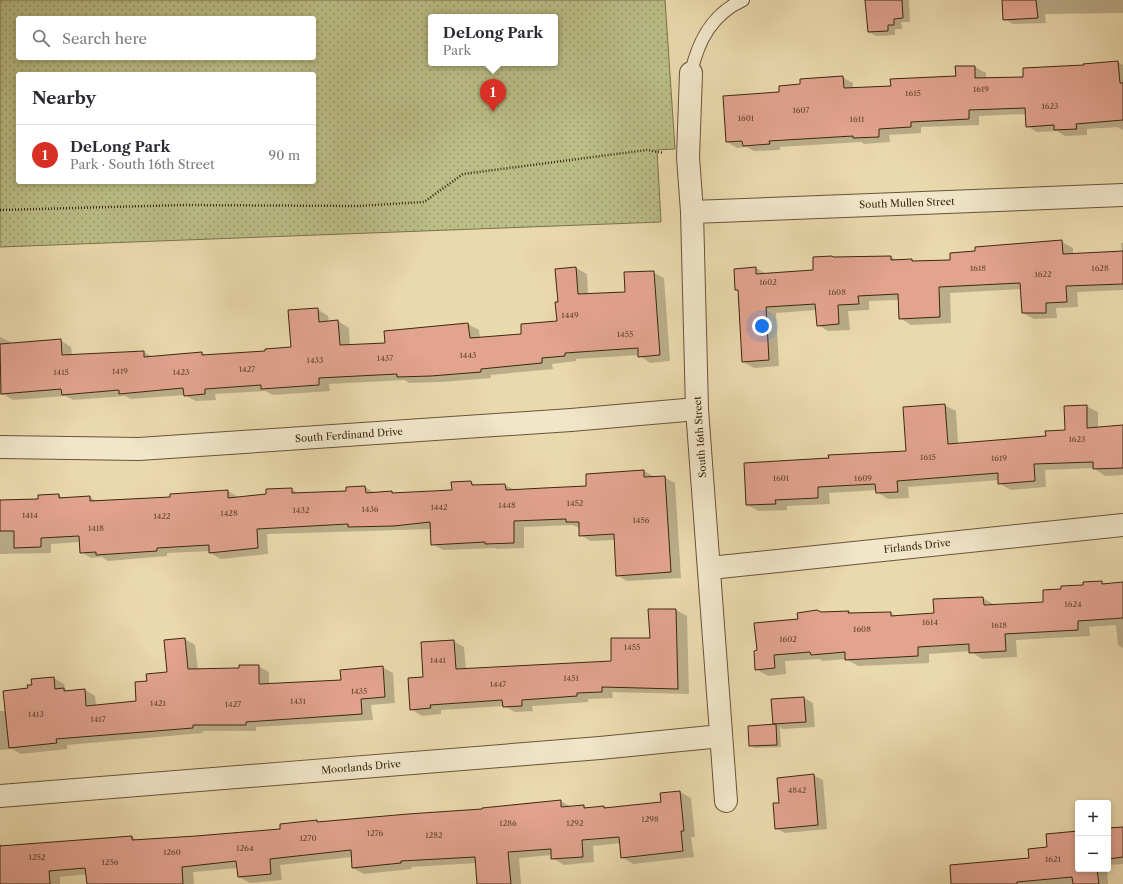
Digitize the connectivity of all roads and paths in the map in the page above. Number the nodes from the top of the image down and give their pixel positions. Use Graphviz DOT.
graph roads {
  1 [pos="743,0"];
  2 [pos="692,73"];
  3 [pos="688,157"];
  4 [pos="1123,195"];
  5 [pos="0,210"];
  6 [pos="692,212"];
  7 [pos="697,409"];
  8 [pos="0,447"];
  9 [pos="1123,525"];
  10 [pos="710,568"];
  11 [pos="721,736"];
  12 [pos="0,796"];
  13 [pos="726,800"];
  1 -- 2 [label="lane"];
  2 -- 3 [label="street, South 16th Street"];
  3 -- 5 [label="path"];
  3 -- 6 [label="street, South 16th Street"];
  4 -- 6 [label="street, South Mullen Street"];
  6 -- 7 [label="street, South 16th Street"];
  7 -- 8 [label="street, South Ferdinand Drive"];
  7 -- 10 [label="street, South 16th Street"];
  9 -- 10 [label="street, Firlands Drive"];
  10 -- 11 [label="street, South 16th Street"];
  11 -- 12 [label="street, Moorlands Drive"];
  11 -- 13 [label="street, South 16th Street"];
}
